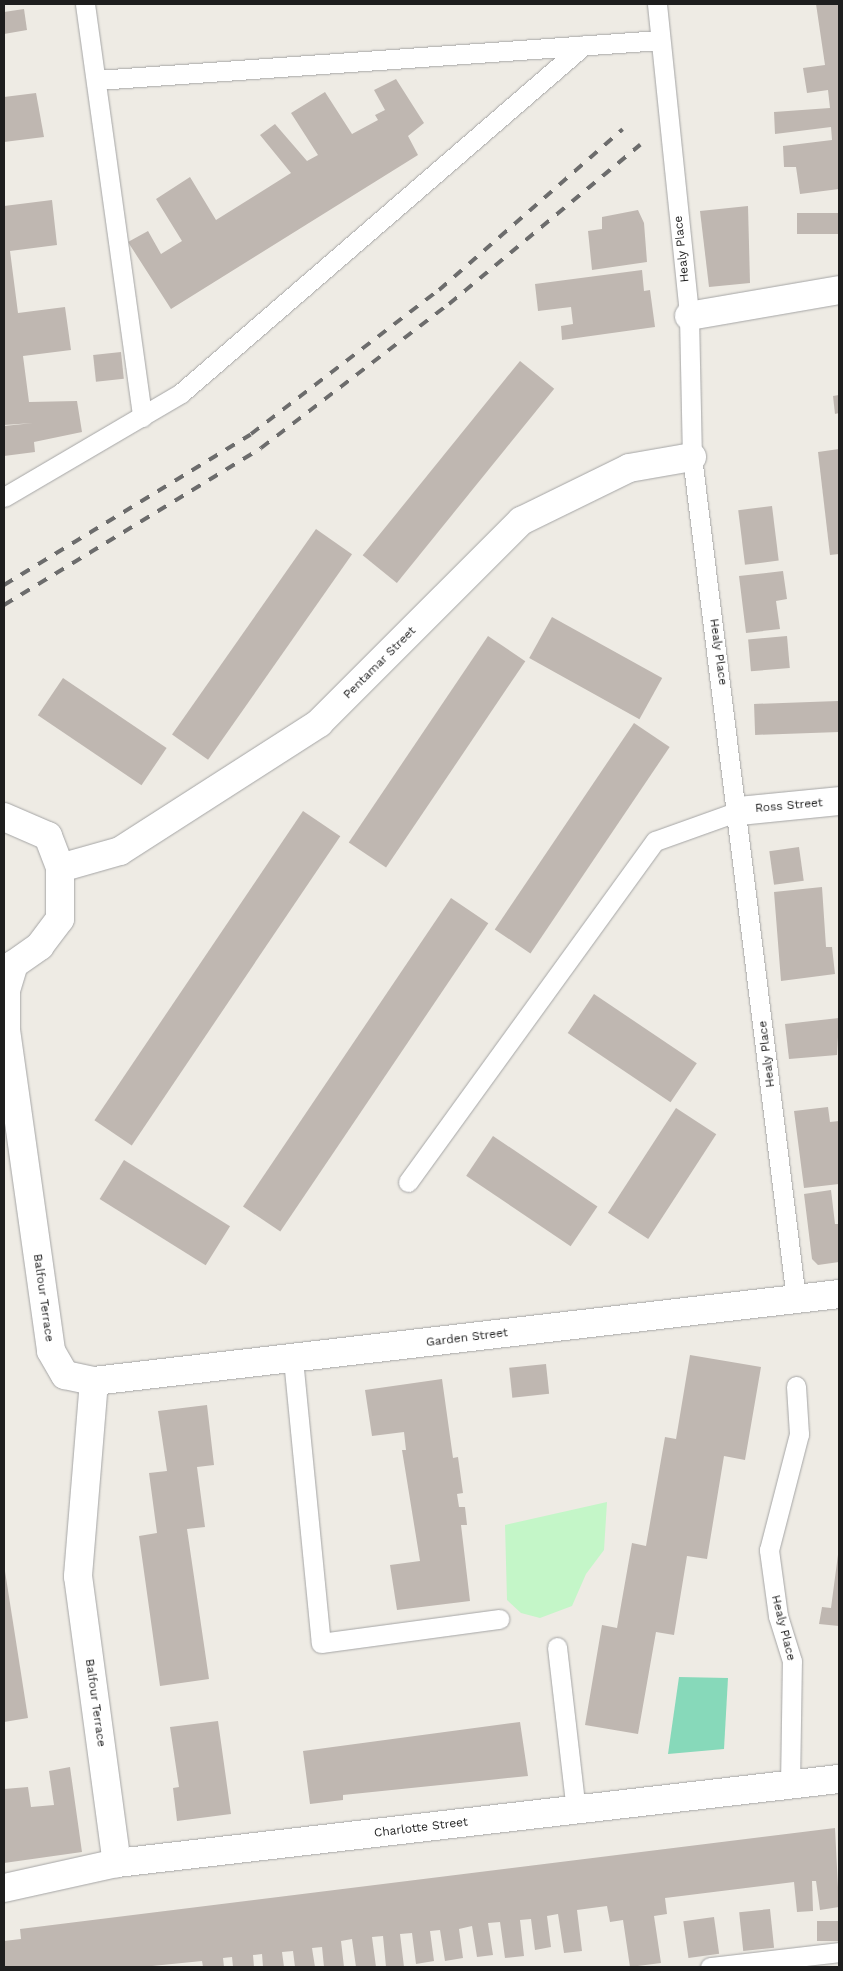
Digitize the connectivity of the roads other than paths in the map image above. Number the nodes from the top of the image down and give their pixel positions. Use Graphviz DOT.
graph roads {
  1 [pos="85,4"];
  2 [pos="657,4"];
  3 [pos="660,40"];
  4 [pos="584,45"];
  5 [pos="97,80"];
  6 [pos="839,290"];
  7 [pos="689,316"];
  8 [pos="142,417"];
  9 [pos="692,457"];
  10 [pos="4,497"];
  11 [pos="839,801"];
  12 [pos="739,811"];
  13 [pos="4,817"];
  14 [pos="60,868"];
  15 [pos="408,1182"];
  16 [pos="839,1294"];
  17 [pos="796,1299"];
  18 [pos="293,1359"];
  19 [pos="94,1381"];
  20 [pos="796,1386"];
  21 [pos="499,1619"];
  22 [pos="557,1646"];
  23 [pos="839,1779"];
  24 [pos="790,1785"];
  25 [pos="576,1810"];
  26 [pos="117,1863"];
  27 [pos="4,1888"];
  28 [pos="839,1952"];
  29 [pos="710,1967"];
  1 -- 5 [label="lane"];
  2 -- 3 [label="lane, Healy Place"];
  3 -- 4 [label="lane"];
  3 -- 7 [label="lane, Healy Place"];
  4 -- 5 [label="lane"];
  4 -- 8 [label="lane"];
  5 -- 8 [label="lane"];
  6 -- 7 [label="street"];
  7 -- 9 [label="lane, Healy Place"];
  8 -- 10 [label="lane"];
  9 -- 12 [label="lane, Healy Place"];
  9 -- 14 [label="street, Pentamar Street"];
  11 -- 12 [label="street, Ross Street"];
  12 -- 15 [label="lane"];
  12 -- 17 [label="lane, Healy Place"];
  13 -- 14 [label="street, Balfour Terrace"];
  14 -- 19 [label="street, Balfour Terrace"];
  16 -- 17 [label="street, Garden Street"];
  17 -- 18 [label="street, Garden Street"];
  18 -- 19 [label="street, Garden Street"];
  18 -- 21 [label="lane"];
  19 -- 26 [label="street, Balfour Terrace"];
  20 -- 24 [label="lane, Healy Place"];
  22 -- 25 [label="lane"];
  23 -- 24 [label="street, Charlotte Street"];
  24 -- 25 [label="street, Charlotte Street"];
  25 -- 26 [label="street, Charlotte Street"];
  26 -- 27 [label="street, Charlotte Street"];
  28 -- 29 [label="lane"];
}
